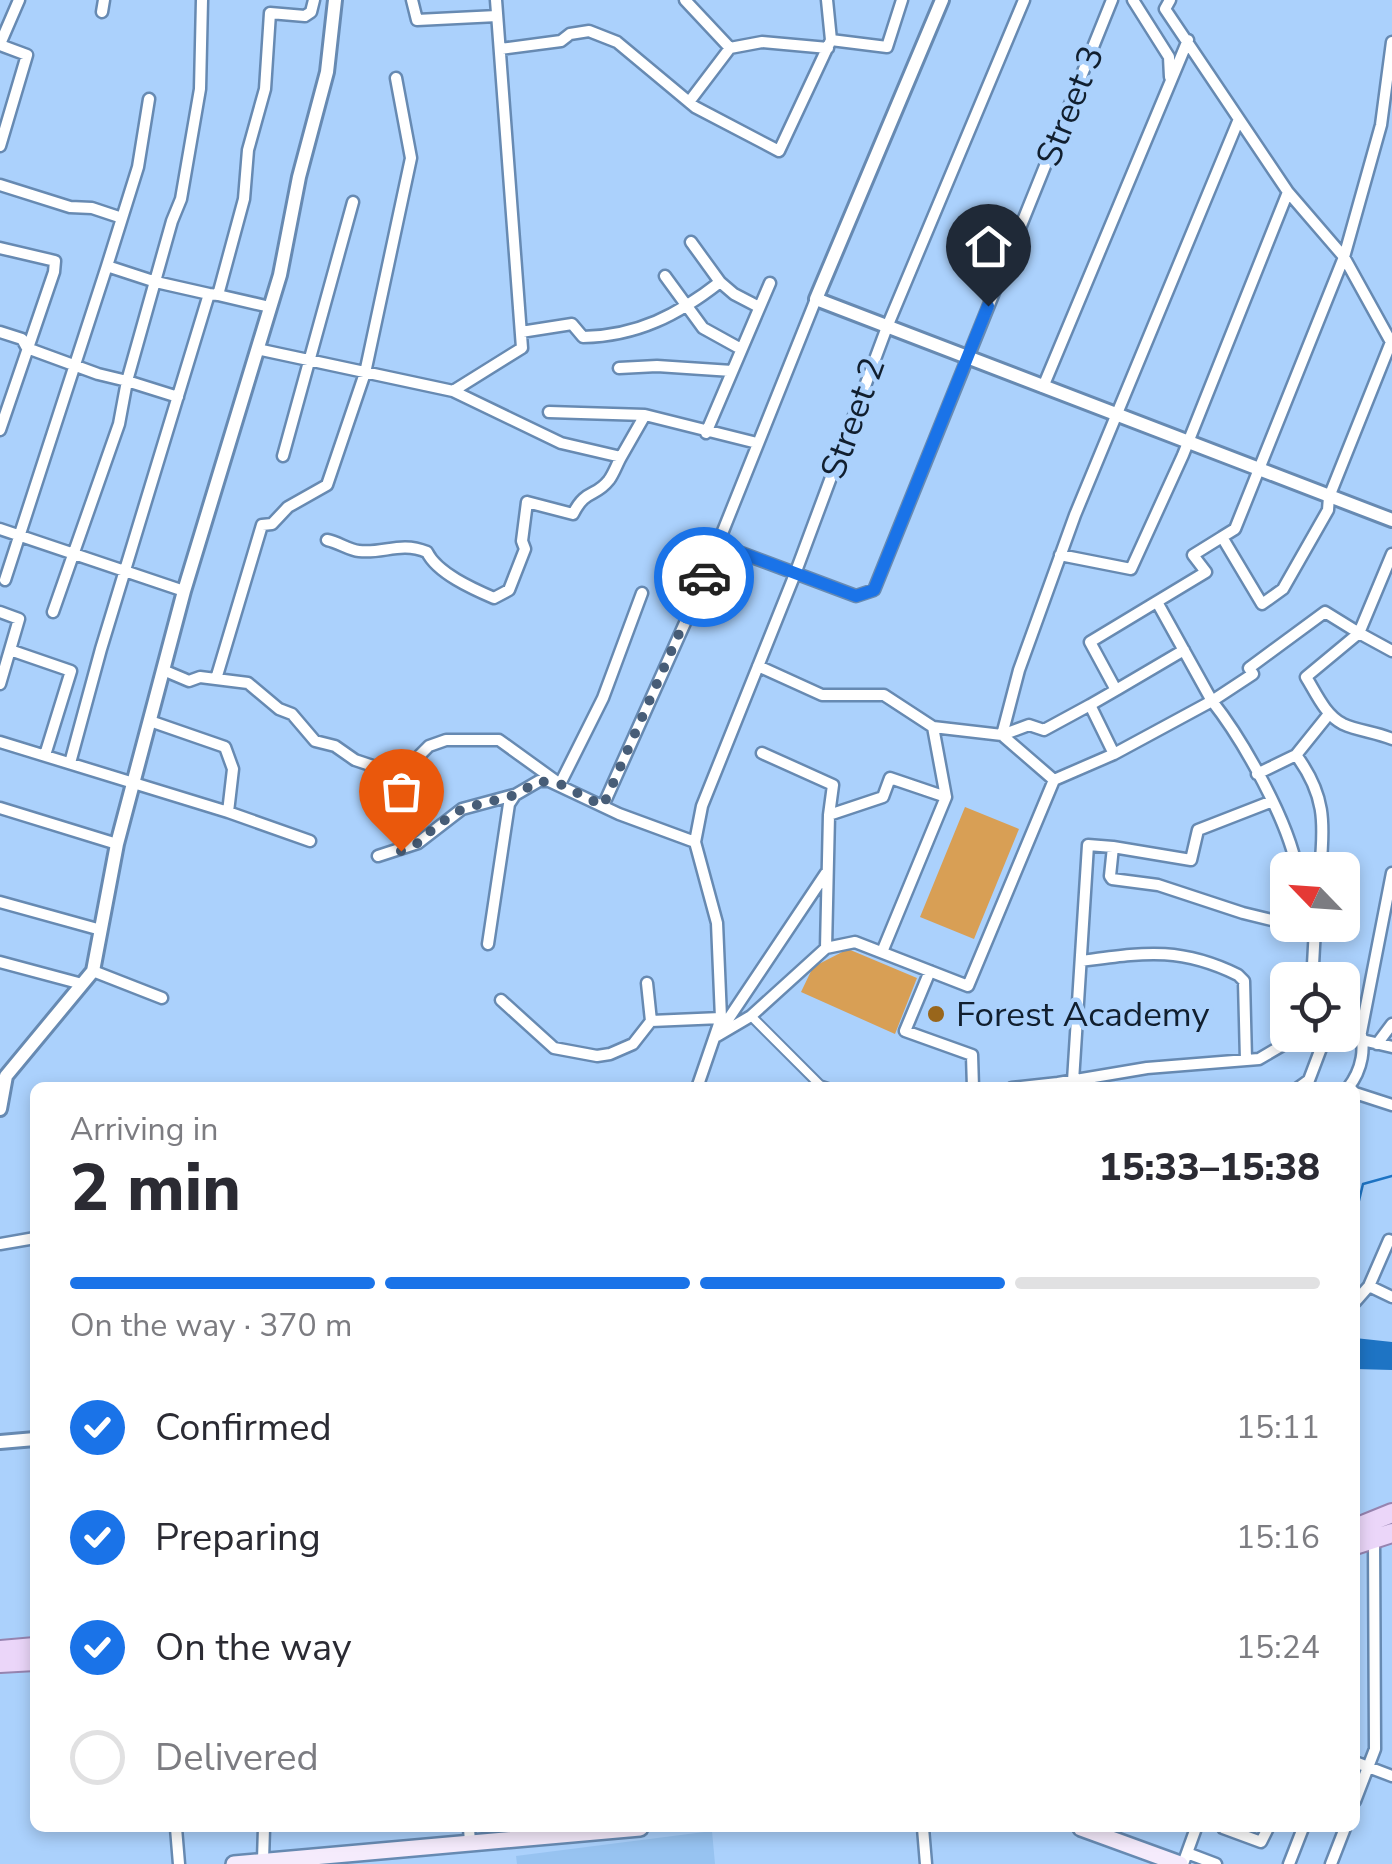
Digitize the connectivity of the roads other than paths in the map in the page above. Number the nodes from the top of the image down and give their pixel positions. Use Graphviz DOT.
graph roads {
  1 [pos="19,0"];
  2 [pos="202,0"];
  3 [pos="314,0"];
  4 [pos="334,0"];
  5 [pos="412,0"];
  6 [pos="496,0"];
  7 [pos="685,0"];
  8 [pos="827,0"];
  9 [pos="902,0"];
  10 [pos="942,0"];
  11 [pos="1024,0"];
  12 [pos="1133,0"];
  13 [pos="1170,0"];
  14 [pos="1110,6"];
  15 [pos="497,16"];
  16 [pos="1188,40"];
  17 [pos="1392,42"];
  18 [pos="830,44"];
  19 [pos="0,45"];
  20 [pos="730,48"];
  21 [pos="500,49"];
  22 [pos="396,78"];
  23 [pos="1170,83"];
  24 [pos="148,99"];
  25 [pos="689,102"];
  26 [pos="1240,119"];
  27 [pos="0,146"];
  28 [pos="0,185"];
  29 [pos="1288,192"];
  30 [pos="353,202"];
  31 [pos="122,218"];
  32 [pos="691,242"];
  33 [pos="0,248"];
  34 [pos="1344,257"];
  35 [pos="108,266"];
  36 [pos="664,276"];
  37 [pos="156,282"];
  38 [pos="720,282"];
  39 [pos="770,283"];
  40 [pos="214,294"];
  41 [pos="816,299"];
  42 [pos="270,307"];
  43 [pos="688,307"];
  44 [pos="760,307"];
  45 [pos="887,327"];
  46 [pos="0,332"];
  47 [pos="520,332"];
  48 [pos="26,348"];
  49 [pos="256,348"];
  50 [pos="742,349"];
  51 [pos="968,358"];
  52 [pos="312,361"];
  53 [pos="77,367"];
  54 [pos="619,368"];
  55 [pos="732,371"];
  56 [pos="366,373"];
  57 [pos="127,381"];
  58 [pos="1043,388"];
  59 [pos="453,391"];
  60 [pos="178,397"];
  61 [pos="549,412"];
  62 [pos="645,415"];
  63 [pos="1116,416"];
  64 [pos="0,430"];
  65 [pos="706,433"];
  66 [pos="1187,443"];
  67 [pos="757,444"];
  68 [pos="283,456"];
  69 [pos="621,457"];
  70 [pos="1257,470"];
  71 [pos="1329,496"];
  72 [pos="1392,520"];
  73 [pos="0,530"];
  74 [pos="20,536"];
  75 [pos="1222,536"];
  76 [pos="327,540"];
  77 [pos="718,544"];
  78 [pos="72,554"];
  79 [pos="1392,554"];
  80 [pos="1060,555"];
  81 [pos="124,572"];
  82 [pos="794,574"];
  83 [pos="6,580"];
  84 [pos="184,591"];
  85 [pos="642,593"];
  86 [pos="1157,602"];
  87 [pos="0,612"];
  88 [pos="53,612"];
  89 [pos="1359,633"];
  90 [pos="10,650"];
  91 [pos="1184,650"];
  92 [pos="1392,650"];
  93 [pos="758,666"];
  94 [pos="163,670"];
  95 [pos="216,679"];
  96 [pos="0,684"];
  97 [pos="1116,690"];
  98 [pos="1212,701"];
  99 [pos="1090,705"];
  100 [pos="1329,714"];
  101 [pos="150,721"];
  102 [pos="933,727"];
  103 [pos="1002,736"];
  104 [pos="1392,739"];
  105 [pos="0,742"];
  106 [pos="762,754"];
  107 [pos="1114,754"];
  108 [pos="1296,754"];
  109 [pos="45,756"];
  110 [pos="70,763"];
  111 [pos="1258,774"];
  112 [pos="1054,780"];
  113 [pos="134,782"];
  114 [pos="560,784"];
  115 [pos="515,795"];
  116 [pos="946,797"];
  117 [pos="1270,802"];
  118 [pos="603,806"];
  119 [pos="0,808"];
  120 [pos="228,812"];
  121 [pos="829,815"];
  122 [pos="310,841"];
  123 [pos="695,842"];
  124 [pos="117,844"];
  125 [pos="1113,847"];
  126 [pos="1293,852"];
  127 [pos="1321,852"];
  128 [pos="378,856"];
  129 [pos="826,873"];
  130 [pos="1392,873"];
  131 [pos="0,902"];
  132 [pos="1270,919"];
  133 [pos="101,930"];
  134 [pos="488,944"];
  135 [pos="826,948"];
  136 [pos="882,952"];
  137 [pos="1081,961"];
  138 [pos="0,962"];
  139 [pos="93,971"];
  140 [pos="930,971"];
  141 [pos="82,984"];
  142 [pos="647,984"];
  143 [pos="162,998"];
  144 [pos="501,1000"];
  145 [pos="751,1016"];
  146 [pos="720,1018"];
  147 [pos="651,1021"];
  148 [pos="1392,1024"];
  149 [pos="1360,1031"];
  150 [pos="1362,1036"];
  151 [pos="1377,1044"];
  152 [pos="1392,1047"];
  153 [pos="1271,1052"];
  154 [pos="1320,1052"];
  155 [pos="1246,1060"];
  156 [pos="1074,1080"];
  157 [pos="700,1082"];
  158 [pos="817,1082"];
  159 [pos="972,1082"];
  160 [pos="1068,1082"];
  161 [pos="1306,1082"];
  162 [pos="1352,1082"];
  163 [pos="1360,1094"];
  164 [pos="1392,1104"];
  165 [pos="0,1108"];
  166 [pos="30,1239"];
  167 [pos="1388,1240"];
  168 [pos="0,1244"];
  169 [pos="1369,1286"];
  170 [pos="1360,1296"];
  171 [pos="1392,1297"];
  172 [pos="30,1439"];
  173 [pos="0,1442"];
  174 [pos="1392,1513"];
  175 [pos="1360,1526"];
  176 [pos="1392,1534"];
  177 [pos="1364,1543"];
  178 [pos="30,1647"];
  179 [pos="0,1650"];
  180 [pos="30,1660"];
  181 [pos="0,1663"];
  182 [pos="1360,1764"];
  183 [pos="1368,1767"];
  184 [pos="1392,1776"];
  185 [pos="1360,1788"];
  186 [pos="176,1832"];
  187 [pos="264,1832"];
  188 [pos="542,1832"];
  189 [pos="923,1832"];
  190 [pos="1094,1832"];
  191 [pos="1194,1832"];
  192 [pos="1234,1832"];
  193 [pos="1266,1832"];
  194 [pos="1301,1832"];
  195 [pos="1343,1832"];
  196 [pos="469,1835"];
  197 [pos="263,1860"];
  198 [pos="1183,1860"];
  199 [pos="178,1864"];
  200 [pos="234,1864"];
  201 [pos="926,1864"];
  202 [pos="1216,1864"];
  203 [pos="1289,1864"];
  204 [pos="1330,1864"];
  1 -- 19 [label="street"];
  2 -- 37 [label="street"];
  3 -- 40 [label="street"];
  4 -- 42 [label="street"];
  5 -- 15 [label="street"];
  6 -- 15 [label="street"];
  7 -- 20 [label="street"];
  8 -- 18 [label="street"];
  9 -- 18 [label="street"];
  10 -- 41 [label="street"];
  11 -- 45 [label="street, Street 2"];
  12 -- 23 [label="street"];
  13 -- 16 [label="street"];
  14 -- 51 [label="street, Street 3"];
  15 -- 21 [label="street"];
  16 -- 23 [label="street"];
  16 -- 26 [label="street"];
  17 -- 34 [label="street"];
  18 -- 20 [label="street"];
  18 -- 25 [label="street"];
  19 -- 27 [label="street"];
  20 -- 25 [label="street"];
  21 -- 25 [label="street"];
  21 -- 47 [label="street"];
  22 -- 56 [label="street"];
  23 -- 58 [label="street"];
  24 -- 31 [label="street"];
  26 -- 29 [label="street"];
  26 -- 63 [label="street"];
  28 -- 31 [label="street"];
  29 -- 34 [label="street"];
  29 -- 66 [label="street"];
  30 -- 52 [label="street"];
  31 -- 35 [label="street"];
  32 -- 38 [label="street"];
  33 -- 48 [label="street"];
  34 -- 70 [label="street"];
  34 -- 71 [label="street"];
  35 -- 37 [label="street"];
  35 -- 53 [label="street"];
  36 -- 43 [label="street"];
  37 -- 40 [label="street"];
  37 -- 57 [label="street"];
  38 -- 43 [label="street"];
  38 -- 44 [label="street"];
  39 -- 44 [label="street"];
  40 -- 42 [label="street"];
  40 -- 60 [label="street"];
  41 -- 45 [label="street"];
  41 -- 67 [label="street"];
  42 -- 49 [label="street"];
  43 -- 47 [label="street"];
  43 -- 50 [label="street"];
  44 -- 50 [label="street"];
  45 -- 51 [label="street"];
  45 -- 82 [label="street, Street 2"];
  46 -- 48 [label="street"];
  47 -- 59 [label="street"];
  48 -- 53 [label="street"];
  48 -- 64 [label="street"];
  49 -- 52 [label="street"];
  49 -- 84 [label="street"];
  50 -- 55 [label="street"];
  51 -- 58 [label="street"];
  51 -- 82 [label="street, Street 3"];
  52 -- 56 [label="street"];
  52 -- 68 [label="street"];
  53 -- 57 [label="street"];
  53 -- 74 [label="street"];
  54 -- 55 [label="street"];
  55 -- 65 [label="street"];
  56 -- 59 [label="street"];
  56 -- 95 [label="street"];
  57 -- 60 [label="street"];
  57 -- 78 [label="street"];
  58 -- 63 [label="street"];
  59 -- 69 [label="street"];
  60 -- 81 [label="street"];
  61 -- 62 [label="street"];
  62 -- 65 [label="street"];
  62 -- 69 [label="street"];
  63 -- 66 [label="street"];
  63 -- 80 [label="street"];
  65 -- 67 [label="street"];
  66 -- 70 [label="street"];
  66 -- 80 [label="street"];
  67 -- 77 [label="street"];
  69 -- 76 [label="street"];
  70 -- 71 [label="street"];
  70 -- 75 [label="street"];
  71 -- 72 [label="street"];
  71 -- 75 [label="street"];
  73 -- 74 [label="street"];
  74 -- 78 [label="street"];
  74 -- 83 [label="street"];
  75 -- 86 [label="street"];
  77 -- 82 [label="street"];
  77 -- 118 [label="street"];
  78 -- 81 [label="street"];
  78 -- 88 [label="street"];
  79 -- 89 [label="street"];
  80 -- 103 [label="street"];
  81 -- 84 [label="street"];
  81 -- 110 [label="street"];
  82 -- 93 [label="street, Street 2"];
  84 -- 94 [label="street"];
  85 -- 114 [label="street"];
  86 -- 91 [label="street"];
  86 -- 97 [label="street"];
  87 -- 90 [label="street"];
  89 -- 92 [label="street"];
  89 -- 98 [label="street"];
  89 -- 100 [label="street"];
  90 -- 96 [label="street"];
  90 -- 109 [label="street"];
  91 -- 97 [label="street"];
  91 -- 98 [label="street"];
  93 -- 102 [label="street"];
  93 -- 123 [label="street, Street 2"];
  94 -- 95 [label="street"];
  94 -- 101 [label="street"];
  95 -- 114 [label="street"];
  97 -- 99 [label="street"];
  98 -- 107 [label="street"];
  98 -- 111 [label="street"];
  99 -- 103 [label="street"];
  99 -- 107 [label="street"];
  100 -- 104 [label="street"];
  100 -- 108 [label="street"];
  101 -- 113 [label="street"];
  101 -- 120 [label="street"];
  102 -- 103 [label="street"];
  102 -- 116 [label="street"];
  103 -- 112 [label="street"];
  105 -- 109 [label="street"];
  106 -- 121 [label="street"];
  107 -- 112 [label="street"];
  108 -- 111 [label="street"];
  108 -- 127 [label="street"];
  109 -- 110 [label="street"];
  110 -- 113 [label="street"];
  111 -- 117 [label="street"];
  112 -- 140 [label="street"];
  113 -- 120 [label="street"];
  113 -- 124 [label="street"];
  114 -- 115 [label="street"];
  114 -- 118 [label="street"];
  115 -- 128 [label="street"];
  115 -- 134 [label="street"];
  116 -- 121 [label="street"];
  116 -- 136 [label="street"];
  117 -- 125 [label="street"];
  117 -- 126 [label="street"];
  118 -- 123 [label="street"];
  119 -- 124 [label="street"];
  120 -- 122 [label="street"];
  121 -- 129 [label="street"];
  123 -- 146 [label="street"];
  124 -- 133 [label="street"];
  125 -- 132 [label="street"];
  125 -- 137 [label="street"];
  129 -- 135 [label="street"];
  129 -- 145 [label="street"];
  130 -- 150 [label="street"];
  131 -- 133 [label="street"];
  133 -- 139 [label="street"];
  135 -- 136 [label="street"];
  135 -- 145 [label="street"];
  136 -- 140 [label="street"];
  137 -- 155 [label="street"];
  137 -- 156 [label="street"];
  138 -- 141 [label="street"];
  139 -- 141 [label="street"];
  139 -- 143 [label="street"];
  140 -- 159 [label="street"];
  141 -- 165 [label="street"];
  142 -- 147 [label="street"];
  144 -- 147 [label="street"];
  145 -- 158 [label="street"];
  146 -- 147 [label="street"];
  146 -- 157 [label="street"];
  148 -- 151 [label="street"];
  149 -- 150 [label="street"];
  150 -- 151 [label="street"];
  150 -- 162 [label="street"];
  151 -- 152 [label="street"];
  153 -- 155 [label="street"];
  154 -- 161 [label="street"];
  155 -- 156 [label="street"];
  156 -- 160 [label="street"];
  163 -- 164 [label="street"];
  166 -- 168 [label="street"];
  167 -- 169 [label="street"];
  169 -- 170 [label="street"];
  169 -- 171 [label="street"];
  172 -- 173 [label="street"];
  174 -- 175 [label="main road"];
  176 -- 177 [label="main road"];
  177 -- 183 [label="street"];
  178 -- 179 [label="main road"];
  180 -- 181 [label="main road"];
  182 -- 183 [label="street"];
  183 -- 184 [label="street"];
  183 -- 185 [label="street"];
  186 -- 199 [label="street"];
  187 -- 197 [label="street"];
  188 -- 196 [label="main road"];
  189 -- 201 [label="street"];
  190 -- 198 [label="main road"];
  191 -- 198 [label="street"];
  192 -- 193 [label="street"];
  194 -- 203 [label="street"];
  195 -- 204 [label="street"];
  196 -- 197 [label="main road"];
  197 -- 200 [label="main road"];
  198 -- 202 [label="street"];
}
